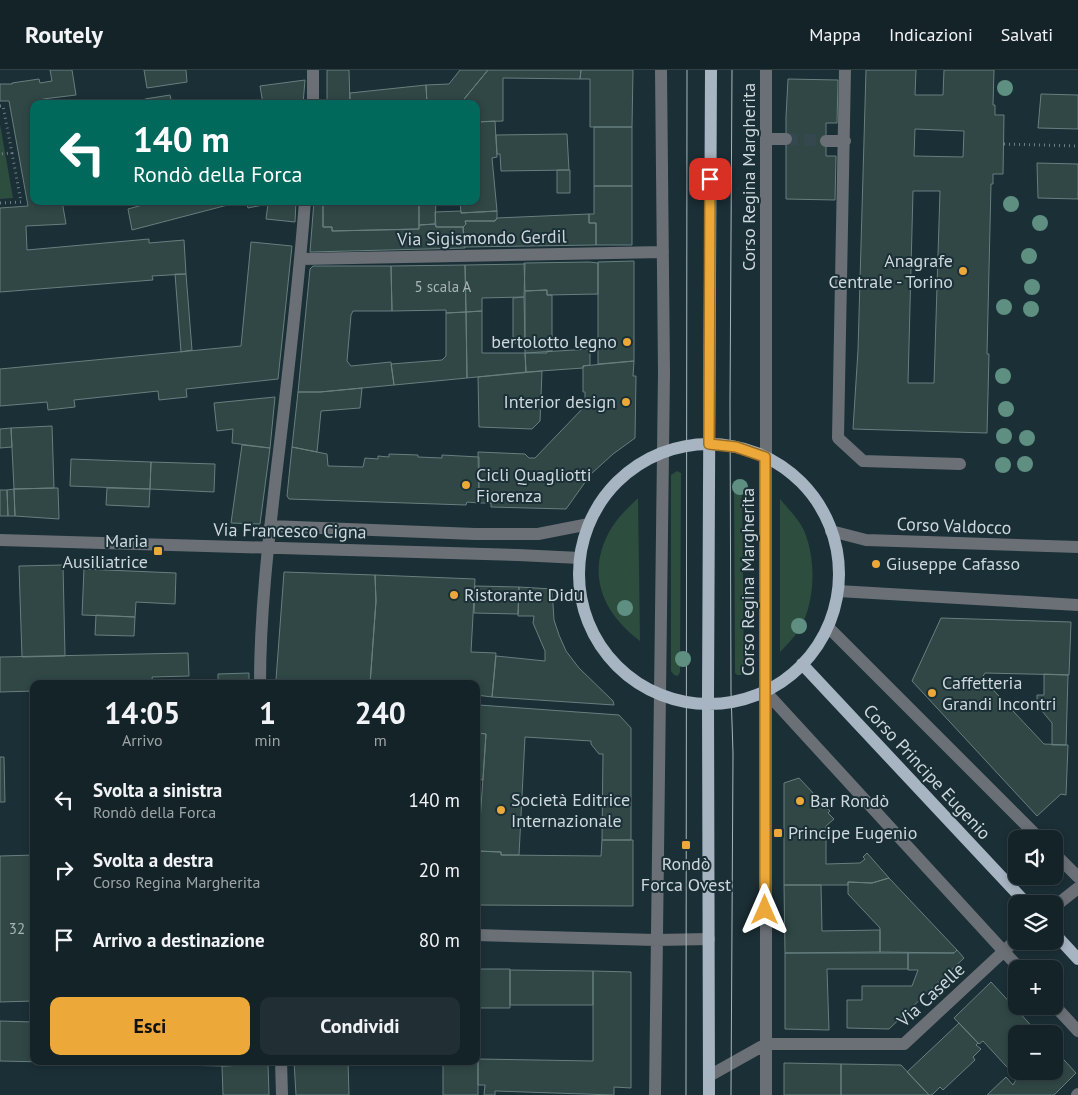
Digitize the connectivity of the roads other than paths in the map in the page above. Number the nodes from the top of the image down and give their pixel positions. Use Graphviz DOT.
graph roads {
  1 [pos="314,70"];
  2 [pos="661,70"];
  3 [pos="711,70"];
  4 [pos="766,70"];
  5 [pos="845,70"];
  6 [pos="313,100"];
  7 [pos="766,139"];
  8 [pos="786,140"];
  9 [pos="826,140"];
  10 [pos="845,141"];
  11 [pos="306,205"];
  12 [pos="663,252"];
  13 [pos="301,259"];
  14 [pos="709,444"];
  15 [pos="662,453"];
  16 [pos="765,457"];
  17 [pos="960,464"];
  18 [pos="589,524"];
  19 [pos="270,526"];
  20 [pos="831,531"];
  21 [pos="0,540"];
  22 [pos="1078,547"];
  23 [pos="268,548"];
  24 [pos="580,558"];
  25 [pos="838,591"];
  26 [pos="1078,605"];
  27 [pos="828,627"];
  28 [pos="802,664"];
  29 [pos="260,680"];
  30 [pos="765,691"];
  31 [pos="659,694"];
  32 [pos="708,704"];
  33 [pos="1031,830"];
  34 [pos="1063,862"];
  35 [pos="1078,877"];
  36 [pos="1078,888"];
  37 [pos="1019,895"];
  38 [pos="1063,900"];
  39 [pos="480,936"];
  40 [pos="709,939"];
  41 [pos="656,940"];
  42 [pos="1063,943"];
  43 [pos="1008,947"];
  44 [pos="1004,951"];
  45 [pos="1078,959"];
  46 [pos="1012,960"];
  47 [pos="1063,1015"];
  48 [pos="1078,1031"];
  49 [pos="766,1044"];
  50 [pos="281,1065"];
  51 [pos="708,1076"];
  52 [pos="282,1095"];
  53 [pos="654,1095"];
  54 [pos="708,1095"];
  55 [pos="766,1095"];
  1 -- 6 [label="street"];
  2 -- 12 [label="street"];
  3 -- 14 [label="main road"];
  4 -- 7 [label="street, Corso Regina Margherita"];
  5 -- 10 [label="street"];
  7 -- 8 [label="street"];
  7 -- 16 [label="street, Corso Regina Margherita"];
  9 -- 10 [label="street"];
  10 -- 17 [label="street"];
  11 -- 13 [label="street"];
  12 -- 13 [label="street, Via Sigismondo Gerdil"];
  12 -- 15 [label="street"];
  13 -- 19 [label="street"];
  14 -- 15 [label="main road"];
  14 -- 16 [label="main road"];
  14 -- 32 [label="main road"];
  15 -- 18 [label="main road"];
  15 -- 31 [label="street"];
  16 -- 20 [label="main road"];
  16 -- 30 [label="street, Corso Regina Margherita"];
  18 -- 19 [label="street, Via Francesco Cigna"];
  18 -- 24 [label="main road"];
  19 -- 23 [label="street"];
  20 -- 22 [label="street, Corso Valdocco"];
  20 -- 25 [label="main road"];
  21 -- 23 [label="street, Via Francesco Cigna"];
  23 -- 24 [label="street, Via Francesco Cigna"];
  23 -- 29 [label="street"];
  24 -- 31 [label="main road"];
  25 -- 26 [label="street"];
  25 -- 27 [label="main road"];
  27 -- 28 [label="main road"];
  27 -- 33 [label="street, Corso Principe Eugenio"];
  28 -- 30 [label="main road"];
  28 -- 37 [label="main road, Corso Principe Eugenio"];
  30 -- 32 [label="main road"];
  30 -- 44 [label="street"];
  30 -- 49 [label="street, Corso Regina Margherita"];
  31 -- 32 [label="main road"];
  31 -- 41 [label="street"];
  32 -- 40 [label="main road"];
  34 -- 35 [label="street"];
  36 -- 38 [label="street"];
  39 -- 41 [label="street"];
  40 -- 41 [label="street"];
  40 -- 51 [label="main road"];
  41 -- 53 [label="street"];
  42 -- 45 [label="main road"];
  43 -- 44 [label="street, Via Caselle"];
  44 -- 46 [label="street"];
  44 -- 49 [label="street, Via Caselle"];
  47 -- 48 [label="street"];
  49 -- 51 [label="street"];
  49 -- 55 [label="street, Corso Regina Margherita"];
  50 -- 52 [label="street"];
  51 -- 54 [label="main road"];
}
